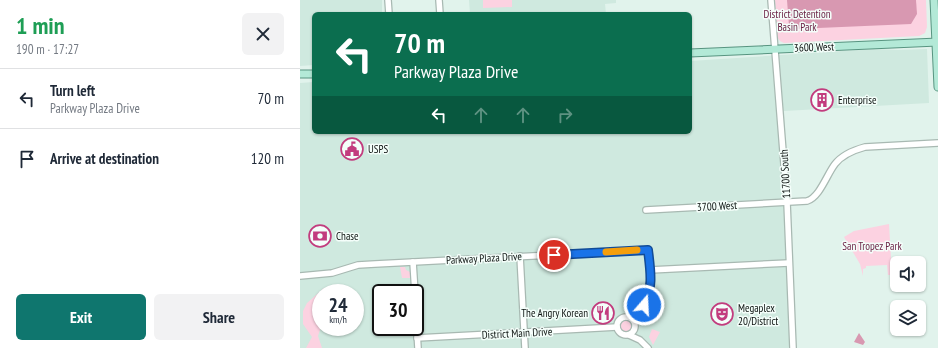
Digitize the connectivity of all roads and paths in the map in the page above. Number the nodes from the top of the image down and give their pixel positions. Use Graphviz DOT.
graph roads {
  1 [pos="388,0"];
  2 [pos="439,0"];
  3 [pos="771,0"];
  4 [pos="934,0"];
  5 [pos="389,12"];
  6 [pos="440,12"];
  7 [pos="937,42"];
  8 [pos="774,48"];
  9 [pos="692,53"];
  10 [pos="300,74"];
  11 [pos="312,74"];
  12 [pos="938,87"];
  13 [pos="938,143"];
  14 [pos="787,202"];
  15 [pos="646,210"];
  16 [pos="520,256"];
  17 [pos="413,262"];
  18 [pos="789,263"];
  19 [pos="650,270"];
  20 [pos="300,276"];
  21 [pos="414,284"];
  22 [pos="640,310"];
  23 [pos="628,317"];
  24 [pos="635,326"];
  25 [pos="617,327"];
  26 [pos="524,332"];
  27 [pos="629,335"];
  28 [pos="417,338"];
  29 [pos="640,340"];
  30 [pos="418,348"];
  31 [pos="525,348"];
  32 [pos="648,348"];
  33 [pos="792,348"];
  1 -- 5 [label="street"];
  2 -- 6 [label="street"];
  3 -- 8 [label="street, 11700 South"];
  4 -- 7 [label="main road"];
  7 -- 8 [label="main road, 3600 West"];
  7 -- 12 [label="main road"];
  8 -- 9 [label="main road, 3600 West"];
  8 -- 14 [label="street, 11700 South"];
  10 -- 11 [label="main road"];
  13 -- 14 [label="street, 3700 West"];
  14 -- 15 [label="street, 3700 West"];
  14 -- 18 [label="street, 11700 South"];
  16 -- 17 [label="street, Parkway Plaza Drive"];
  16 -- 19 [label="street, Parkway Plaza Drive"];
  16 -- 26 [label="street"];
  17 -- 20 [label="street, Parkway Plaza Drive"];
  17 -- 21 [label="street"];
  18 -- 19 [label="street"];
  18 -- 33 [label="street, 11700 South"];
  19 -- 22 [label="street, Parkway Plaza Drive"];
  22 -- 23 [label="street"];
  22 -- 24 [label="street, Parkway Plaza Drive"];
  23 -- 24 [label="street"];
  23 -- 25 [label="street"];
  24 -- 27 [label="street"];
  24 -- 29 [label="street"];
  25 -- 26 [label="street, District Main Drive"];
  25 -- 27 [label="street"];
  26 -- 28 [label="street, District Main Drive"];
  26 -- 31 [label="street"];
  27 -- 29 [label="street"];
  28 -- 30 [label="street"];
  29 -- 32 [label="street"];
}
